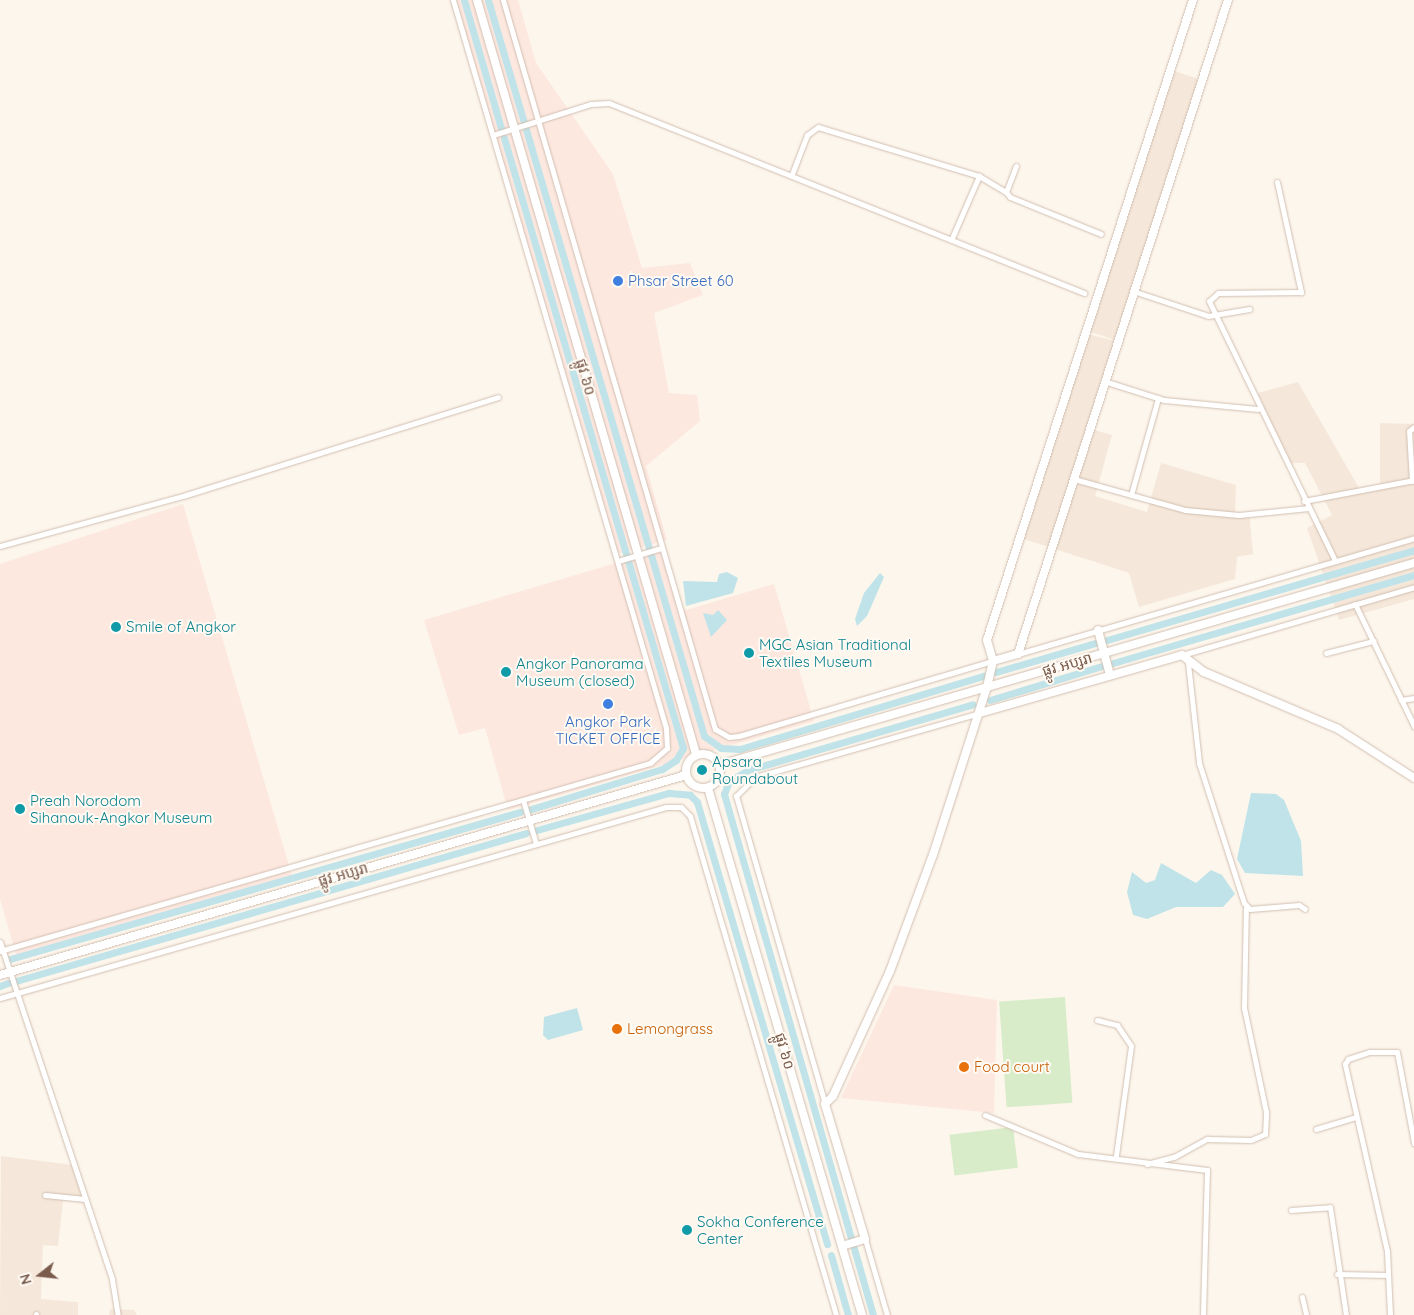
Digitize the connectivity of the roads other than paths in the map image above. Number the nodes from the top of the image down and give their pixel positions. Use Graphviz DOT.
graph roads {
  1 [pos="453,0"];
  2 [pos="477,0"];
  3 [pos="502,0"];
  4 [pos="1193,0"];
  5 [pos="1228,0"];
  6 [pos="536,123"];
  7 [pos="517,129"];
  8 [pos="493,135"];
  9 [pos="1016,166"];
  10 [pos="792,174"];
  11 [pos="979,176"];
  12 [pos="1277,182"];
  13 [pos="1006,192"];
  14 [pos="1101,234"];
  15 [pos="952,238"];
  16 [pos="1136,292"];
  17 [pos="1084,293"];
  18 [pos="1249,309"];
  19 [pos="1216,315"];
  20 [pos="1107,382"];
  21 [pos="498,397"];
  22 [pos="1158,398"];
  23 [pos="1258,409"];
  24 [pos="1414,427"];
  25 [pos="1074,479"];
  26 [pos="1413,480"];
  27 [pos="1130,495"];
  28 [pos="1304,501"];
  29 [pos="1309,508"];
  30 [pos="1414,538"];
  31 [pos="0,546"];
  32 [pos="659,548"];
  33 [pos="638,555"];
  34 [pos="619,560"];
  35 [pos="1335,561"];
  36 [pos="1414,563"];
  37 [pos="1414,587"];
  38 [pos="1355,604"];
  39 [pos="1098,630"];
  40 [pos="1373,641"];
  41 [pos="1326,652"];
  42 [pos="1104,653"];
  43 [pos="1018,654"];
  44 [pos="1182,655"];
  45 [pos="993,661"];
  46 [pos="1188,663"];
  47 [pos="1110,675"];
  48 [pos="987,687"];
  49 [pos="1414,698"];
  50 [pos="1401,700"];
  51 [pos="980,713"];
  52 [pos="1414,726"];
  53 [pos="696,754"];
  54 [pos="719,765"];
  55 [pos="686,775"];
  56 [pos="1414,778"];
  57 [pos="708,788"];
  58 [pos="523,800"];
  59 [pos="528,820"];
  60 [pos="536,844"];
  61 [pos="1246,908"];
  62 [pos="1305,909"];
  63 [pos="0,942"];
  64 [pos="1,951"];
  65 [pos="9,973"];
  66 [pos="0,975"];
  67 [pos="15,993"];
  68 [pos="0,998"];
  69 [pos="1097,1020"];
  70 [pos="824,1104"];
  71 [pos="985,1115"];
  72 [pos="1356,1117"];
  73 [pos="1316,1129"];
  74 [pos="1414,1143"];
  75 [pos="1116,1156"];
  76 [pos="1147,1164"];
  77 [pos="45,1195"];
  78 [pos="86,1199"];
  79 [pos="1291,1210"];
  80 [pos="865,1239"];
  81 [pos="848,1244"];
  82 [pos="1337,1274"];
  83 [pos="1388,1275"];
  84 [pos="1302,1297"];
  85 [pos="118,1315"];
  86 [pos="836,1315"];
  87 [pos="862,1315"];
  88 [pos="887,1315"];
  89 [pos="1202,1315"];
  90 [pos="1306,1315"];
  91 [pos="1346,1315"];
  92 [pos="1390,1315"];
  1 -- 8 [label="street"];
  2 -- 7 [label="street, ផ្លូវ ៦០"];
  3 -- 6 [label="street"];
  4 -- 45 [label="street"];
  5 -- 16 [label="street"];
  6 -- 7 [label="street"];
  6 -- 10 [label="street"];
  6 -- 32 [label="street"];
  7 -- 8 [label="street"];
  7 -- 33 [label="street, ផ្លូវ ៦០"];
  8 -- 34 [label="street"];
  9 -- 13 [label="street"];
  10 -- 11 [label="street"];
  10 -- 15 [label="street"];
  11 -- 13 [label="street"];
  11 -- 15 [label="street"];
  12 -- 19 [label="street"];
  13 -- 14 [label="street"];
  15 -- 17 [label="street"];
  16 -- 19 [label="street"];
  16 -- 20 [label="street"];
  18 -- 19 [label="street"];
  19 -- 23 [label="street"];
  20 -- 22 [label="street"];
  20 -- 25 [label="street"];
  21 -- 31 [label="street"];
  22 -- 23 [label="street"];
  22 -- 27 [label="street"];
  23 -- 28 [label="street"];
  24 -- 26 [label="street"];
  25 -- 27 [label="street"];
  25 -- 43 [label="street"];
  26 -- 28 [label="street"];
  27 -- 29 [label="street"];
  28 -- 29 [label="street"];
  29 -- 35 [label="street"];
  30 -- 35 [label="street"];
  32 -- 33 [label="street"];
  32 -- 45 [label="street"];
  33 -- 34 [label="street"];
  33 -- 53 [label="street, ផ្លូវ ៦០"];
  34 -- 58 [label="street"];
  35 -- 39 [label="street"];
  36 -- 42 [label="street, ផ្លូវ អប្សរា"];
  37 -- 38 [label="street"];
  38 -- 40 [label="street"];
  38 -- 44 [label="street"];
  39 -- 42 [label="street"];
  39 -- 43 [label="street"];
  40 -- 41 [label="street"];
  40 -- 50 [label="street"];
  42 -- 47 [label="street"];
  42 -- 48 [label="street, ផ្លូវ អប្សរា"];
  43 -- 45 [label="street"];
  44 -- 46 [label="street"];
  44 -- 47 [label="street"];
  45 -- 48 [label="street"];
  46 -- 56 [label="street"];
  46 -- 61 [label="street"];
  47 -- 51 [label="street"];
  48 -- 51 [label="street"];
  48 -- 54 [label="street, ផ្លូវ អប្សរា"];
  49 -- 50 [label="street"];
  50 -- 52 [label="street"];
  51 -- 70 [label="street"];
  51 -- 70 [label="street"];
  53 -- 54 [label="street"];
  53 -- 55 [label="street"];
  54 -- 57 [label="street"];
  55 -- 57 [label="street"];
  55 -- 59 [label="street, ផ្លូវ អប្សរា"];
  57 -- 81 [label="street, ផ្លូវ ៦០"];
  58 -- 59 [label="street"];
  58 -- 64 [label="street"];
  59 -- 60 [label="street"];
  59 -- 65 [label="street, ផ្លូវ អប្សរា"];
  60 -- 67 [label="street"];
  60 -- 86 [label="street"];
  61 -- 62 [label="street"];
  61 -- 76 [label="street"];
  63 -- 64 [label="street"];
  64 -- 65 [label="street"];
  65 -- 66 [label="street, ផ្លូវ អប្សរា"];
  65 -- 67 [label="street"];
  67 -- 68 [label="street"];
  67 -- 78 [label="street"];
  69 -- 75 [label="street"];
  70 -- 80 [label="street"];
  71 -- 75 [label="street"];
  72 -- 73 [label="street"];
  72 -- 74 [label="street"];
  72 -- 83 [label="street"];
  75 -- 76 [label="street"];
  76 -- 89 [label="street"];
  77 -- 78 [label="street"];
  78 -- 85 [label="street"];
  79 -- 82 [label="street"];
  80 -- 81 [label="street"];
  80 -- 88 [label="street"];
  81 -- 87 [label="street, ផ្លូវ ៦០"];
  82 -- 83 [label="street"];
  82 -- 91 [label="street"];
  83 -- 92 [label="street"];
  84 -- 90 [label="street"];
}
